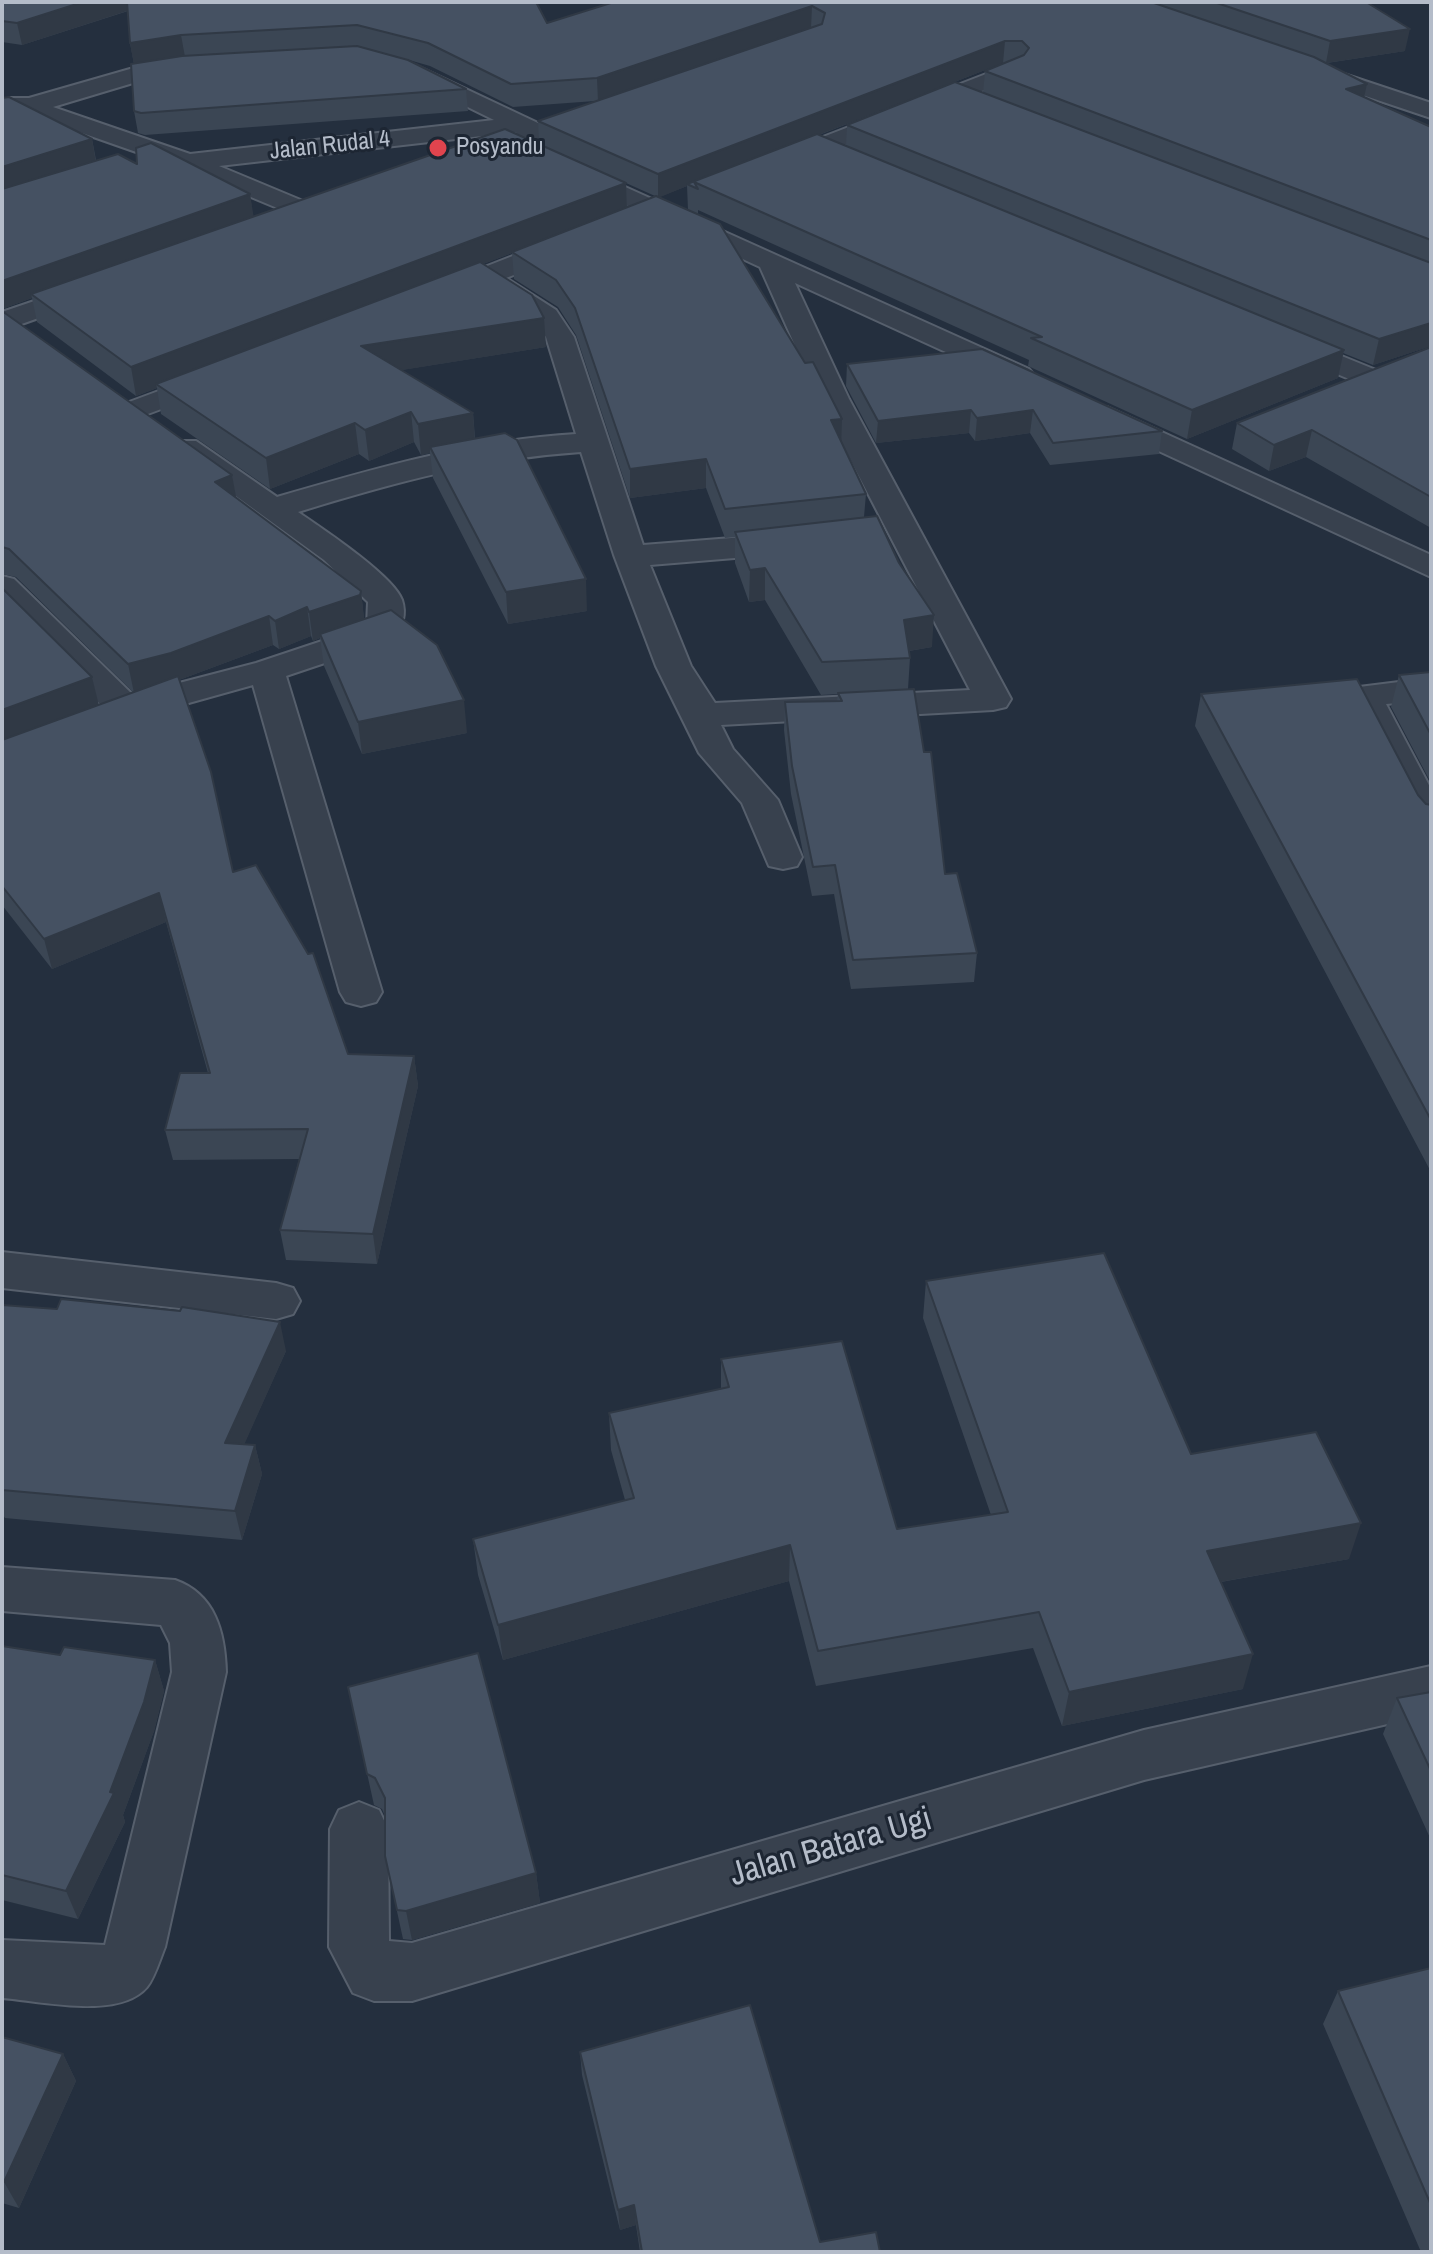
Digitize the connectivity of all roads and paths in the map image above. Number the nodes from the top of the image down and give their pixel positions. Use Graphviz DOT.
graph roads {
  1 [pos="393,63"];
  2 [pos="1295,64"];
  3 [pos="212,65"];
  4 [pos="1012,71"];
  5 [pos="2,95"];
  6 [pos="956,95"];
  7 [pos="624,103"];
  8 [pos="26,106"];
  9 [pos="985,106"];
  10 [pos="1431,111"];
  11 [pos="2,114"];
  12 [pos="522,134"];
  13 [pos="817,148"];
  14 [pos="160,154"];
  15 [pos="847,161"];
  16 [pos="188,162"];
  17 [pos="117,168"];
  18 [pos="436,168"];
  19 [pos="759,170"];
  20 [pos="686,197"];
  21 [pos="335,202"];
  22 [pos="656,208"];
  23 [pos="306,212"];
  24 [pos="628,220"];
  25 [pos="277,222"];
  26 [pos="585,237"];
  27 [pos="771,261"];
  28 [pos="486,277"];
  29 [pos="113,281"];
  30 [pos="412,305"];
  31 [pos="15,326"];
  32 [pos="1254,329"];
  33 [pos="1401,367"];
  34 [pos="235,372"];
  35 [pos="1371,378"];
  36 [pos="1044,387"];
  37 [pos="1328,394"];
  38 [pos="1087,407"];
  39 [pos="1230,435"];
  40 [pos="593,442"];
  41 [pos="1188,453"];
  42 [pos="272,509"];
  43 [pos="830,539"];
  44 [pos="630,555"];
  45 [pos="1431,567"];
  46 [pos="2,586"];
  47 [pos="36,616"];
  48 [pos="2,628"];
  49 [pos="267,671"];
  50 [pos="1431,689"];
  51 [pos="691,701"];
  52 [pos="1427,810"];
  53 [pos="783,857"];
  54 [pos="361,992"];
  55 [pos="2,1270"];
  56 [pos="276,1301"];
  57 [pos="2,1589"];
  58 [pos="1431,1690"];
  59 [pos="359,1829"];
  60 [pos="2,1969"];
  1 -- 12 [label="street"];
  2 -- 10 [label="street"];
  3 -- 8 [label="street"];
  4 -- 6 [label="street"];
  5 -- 8 [label="street"];
  6 -- 9 [label="street"];
  6 -- 13 [label="street"];
  7 -- 12 [label="street"];
  8 -- 11 [label="street"];
  8 -- 14 [label="street"];
  12 -- 16 [label="street, Jalan Rudal 4"];
  12 -- 18 [label="street"];
  12 -- 22 [label="street"];
  13 -- 15 [label="street"];
  13 -- 19 [label="street"];
  14 -- 16 [label="street"];
  14 -- 17 [label="street"];
  16 -- 23 [label="street"];
  20 -- 22 [label="street"];
  21 -- 23 [label="street"];
  22 -- 24 [label="street"];
  22 -- 27 [label="street"];
  23 -- 25 [label="street"];
  26 -- 28 [label="street"];
  27 -- 36 [label="street"];
  27 -- 51 [label="street"];
  28 -- 30 [label="street"];
  28 -- 40 [label="street"];
  29 -- 31 [label="street"];
  32 -- 35 [label="street"];
  33 -- 35 [label="street"];
  34 -- 42 [label="street"];
  35 -- 37 [label="street"];
  38 -- 41 [label="street"];
  39 -- 41 [label="street"];
  40 -- 42 [label="street"];
  40 -- 44 [label="street"];
  41 -- 45 [label="street"];
  42 -- 49 [label="street"];
  43 -- 44 [label="street"];
  44 -- 51 [label="street"];
  46 -- 47 [label="street"];
  47 -- 48 [label="street"];
  47 -- 49 [label="street"];
  49 -- 54 [label="street"];
  50 -- 52 [label="street"];
  51 -- 53 [label="street"];
  55 -- 56 [label="street"];
  57 -- 60 [label="street"];
  58 -- 59 [label="street, Jalan Batara Ugi"];
}
